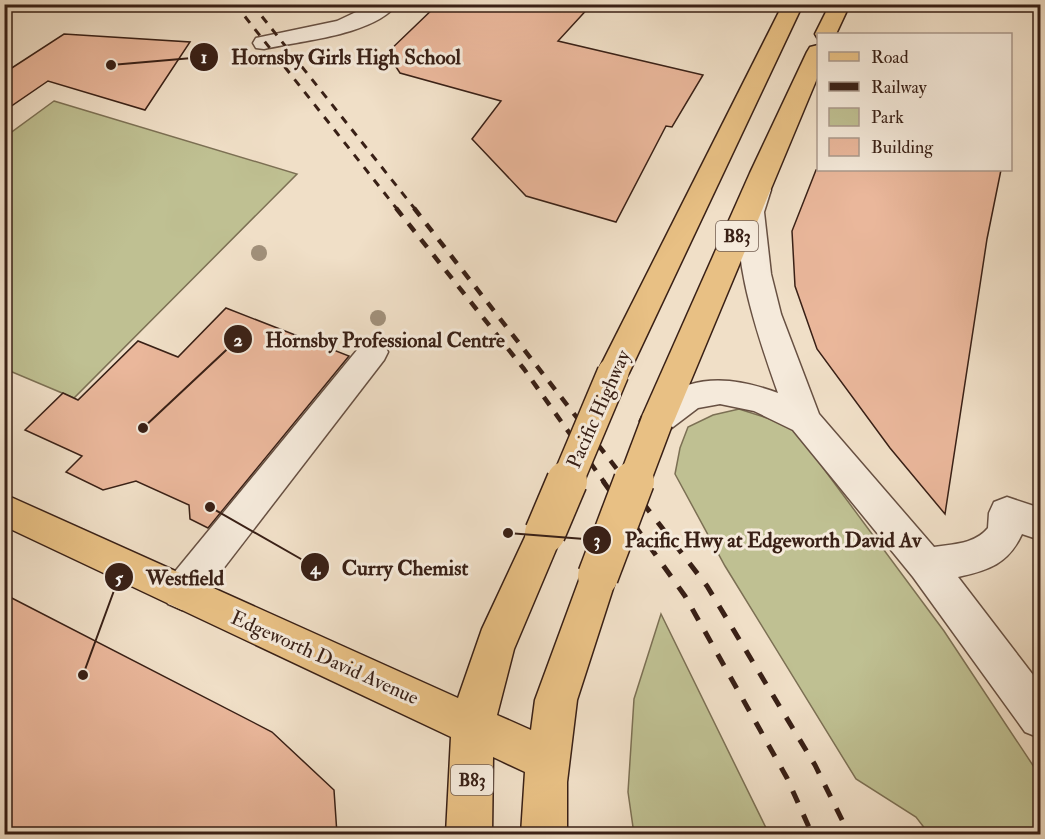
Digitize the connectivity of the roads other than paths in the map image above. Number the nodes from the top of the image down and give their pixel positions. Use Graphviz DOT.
graph roads {
  1 [pos="793,4"];
  2 [pos="840,4"];
  3 [pos="381,9"];
  4 [pos="826,33"];
  5 [pos="264,43"];
  6 [pos="817,56"];
  7 [pos="763,174"];
  8 [pos="373,352"];
  9 [pos="657,421"];
  10 [pos="806,421"];
  11 [pos="4,508"];
  12 [pos="1024,519"];
  13 [pos="926,565"];
  14 [pos="182,592"];
  15 [pos="1041,717"];
  16 [pos="474,725"];
  17 [pos="547,760"];
  18 [pos="469,834"];
  19 [pos="544,834"];
  1 -- 16 [label="main road, Pacific Highway / B83, bridge"];
  2 -- 4 [label="main road"];
  3 -- 5 [label="street"];
  6 -- 7 [label="main road, B83"];
  7 -- 9 [label="main road, B83"];
  7 -- 10 [label="street"];
  8 -- 14 [label="street"];
  9 -- 10 [label="street"];
  9 -- 17 [label="main road, B83, bridge"];
  10 -- 13 [label="street"];
  11 -- 14 [label="main road, Edgeworth David Avenue"];
  12 -- 13 [label="street"];
  13 -- 15 [label="street"];
  14 -- 16 [label="main road, Edgeworth David Avenue"];
  16 -- 17 [label="main road, Edgeworth David Avenue"];
  16 -- 18 [label="main road, Pacific Highway / B83"];
  17 -- 19 [label="main road, B83"];
}
